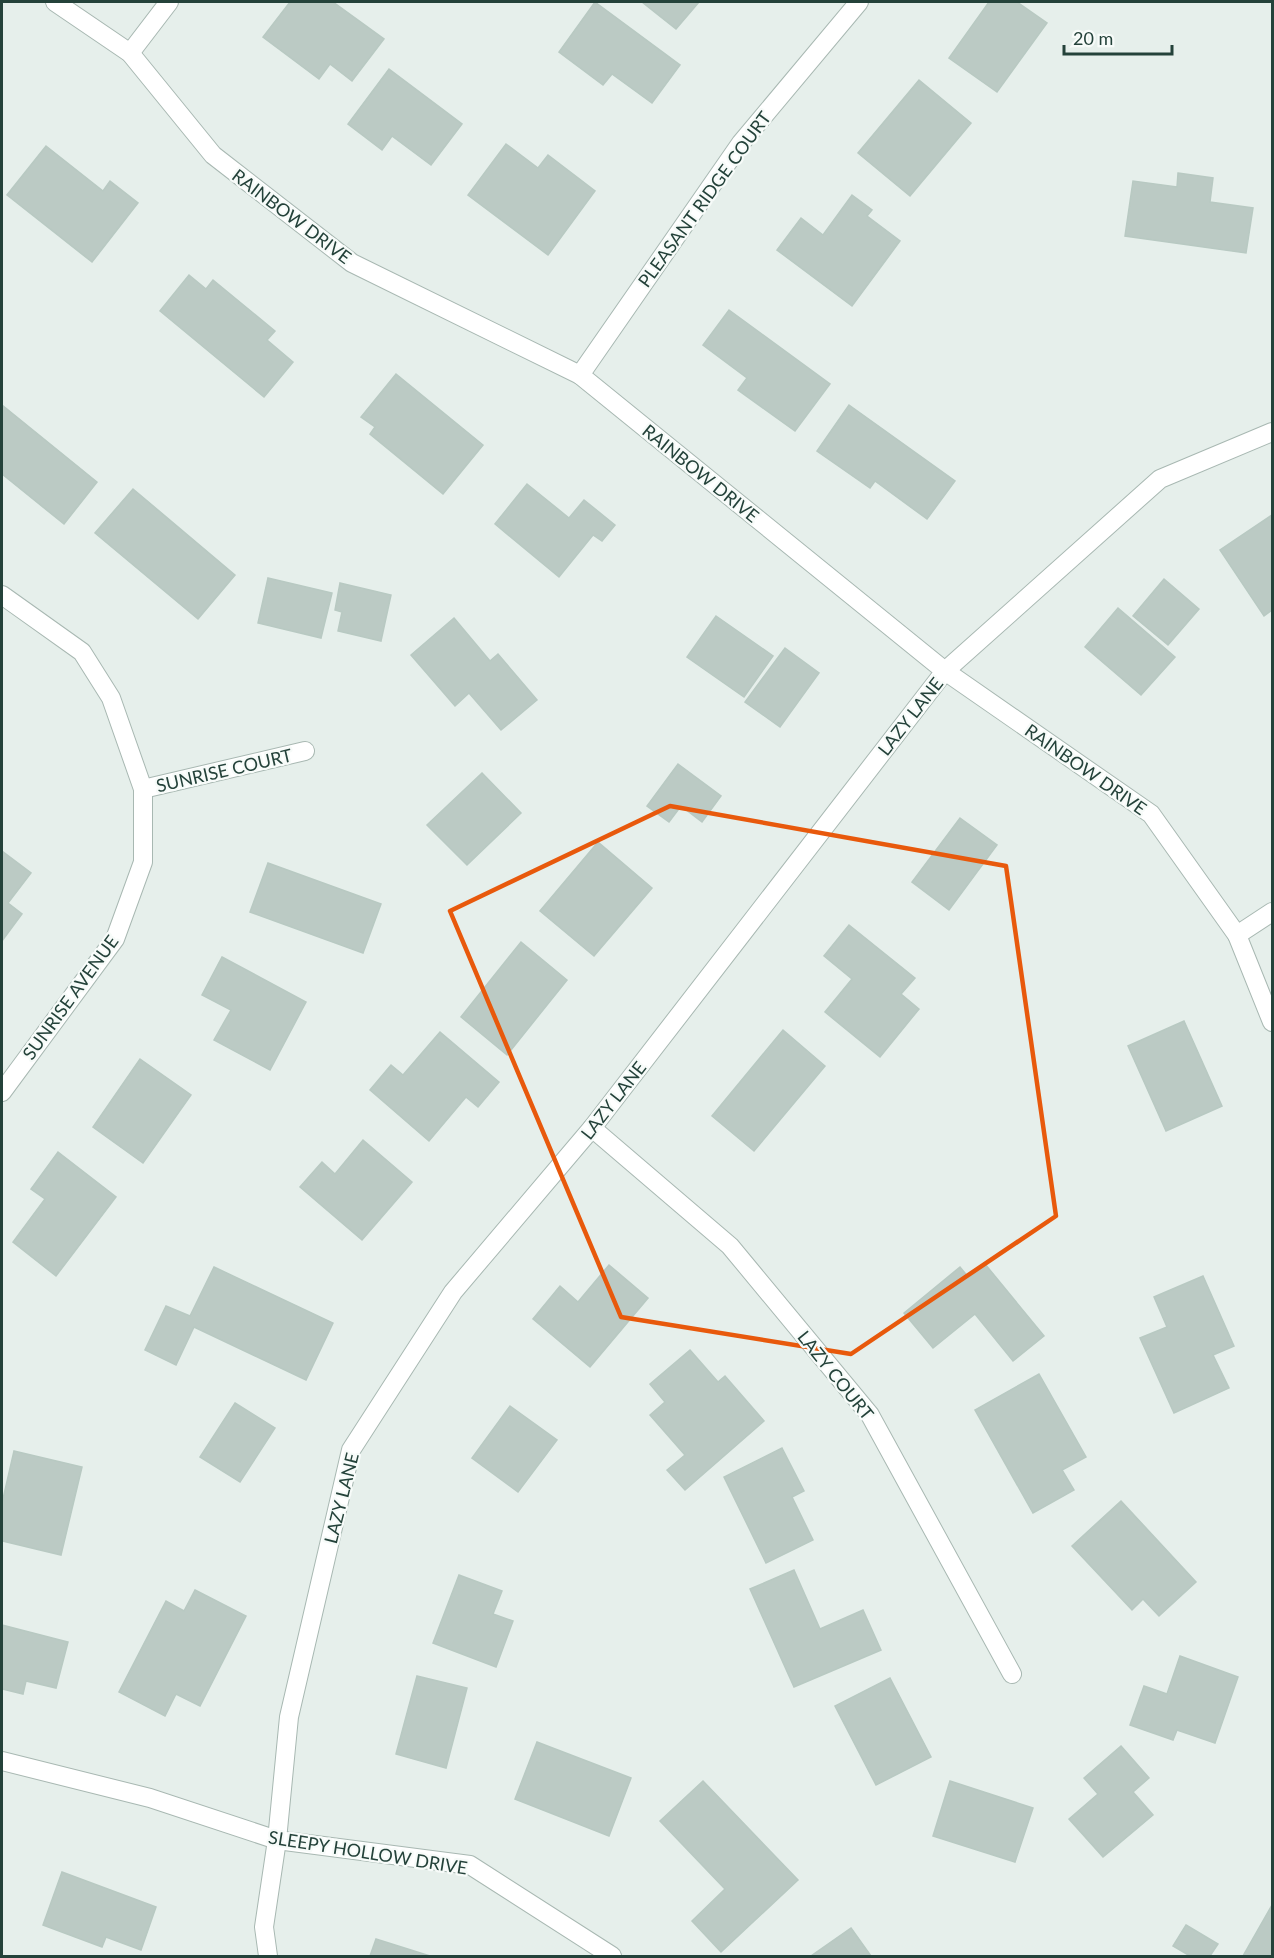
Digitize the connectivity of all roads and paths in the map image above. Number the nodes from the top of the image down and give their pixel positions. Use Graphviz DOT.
graph roads {
  1 [pos="55,2"];
  2 [pos="169,2"];
  3 [pos="859,2"];
  4 [pos="130,53"];
  5 [pos="580,375"];
  6 [pos="1272,432"];
  7 [pos="2,595"];
  8 [pos="945,671"];
  9 [pos="305,751"];
  10 [pos="143,789"];
  11 [pos="1272,912"];
  12 [pos="1237,935"];
  13 [pos="1272,1023"];
  14 [pos="2,1092"];
  15 [pos="592,1128"];
  16 [pos="1012,1674"];
  17 [pos="2,1761"];
  18 [pos="276,1840"];
  19 [pos="268,1956"];
  20 [pos="612,1956"];
  1 -- 4 [label="street, RAINBOW DRIVE"];
  2 -- 4 [label="street"];
  3 -- 5 [label="street, PLEASANT RIDGE COURT"];
  4 -- 5 [label="street, RAINBOW DRIVE"];
  5 -- 8 [label="street, RAINBOW DRIVE"];
  6 -- 8 [label="street, LAZY LANE"];
  7 -- 10 [label="street, SUNRISE AVENUE"];
  8 -- 12 [label="street, RAINBOW DRIVE"];
  8 -- 15 [label="street, LAZY LANE"];
  9 -- 10 [label="street, SUNRISE COURT"];
  10 -- 14 [label="street, SUNRISE AVENUE"];
  11 -- 12 [label="street"];
  12 -- 13 [label="street, RAINBOW DRIVE"];
  15 -- 16 [label="street, LAZY COURT"];
  15 -- 18 [label="street, LAZY LANE"];
  17 -- 18 [label="street, SLEEPY HOLLOW DRIVE"];
  18 -- 19 [label="street, LAZY LANE"];
  18 -- 20 [label="street, SLEEPY HOLLOW DRIVE"];
}
